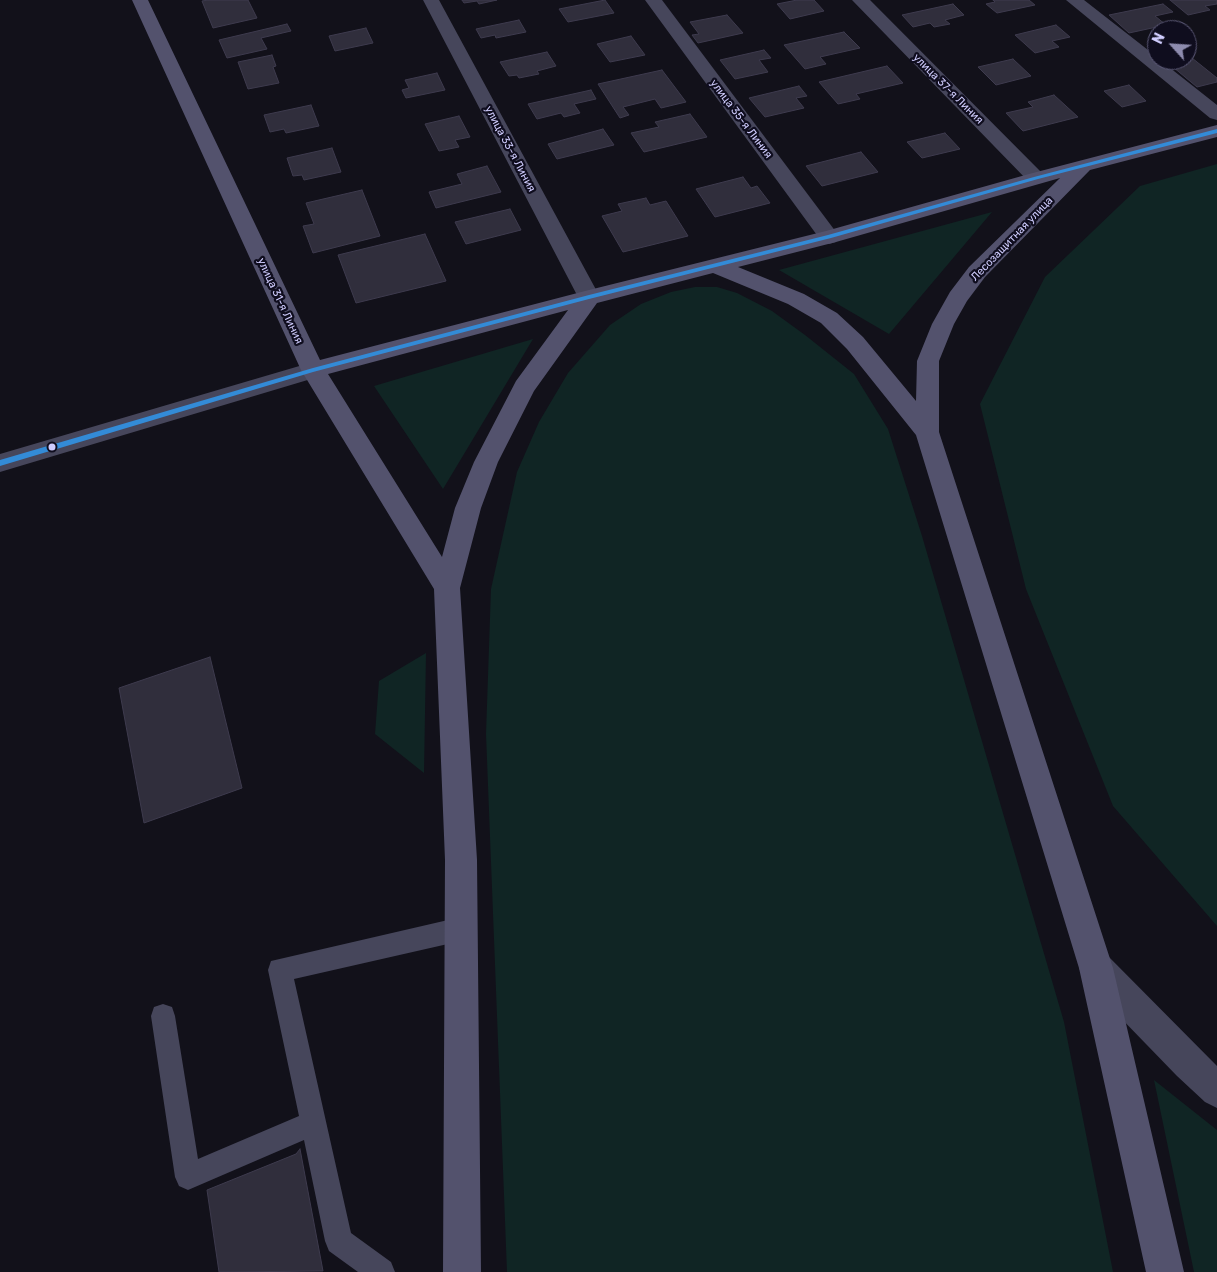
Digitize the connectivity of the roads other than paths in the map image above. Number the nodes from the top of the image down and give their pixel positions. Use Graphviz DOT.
graph roads {
  1 [pos="140,0"];
  2 [pos="431,0"];
  3 [pos="652,0"];
  4 [pos="860,0"];
  5 [pos="1074,0"];
  6 [pos="1217,114"];
  7 [pos="1217,131"];
  8 [pos="1083,166"];
  9 [pos="1036,178"];
  10 [pos="829,237"];
  11 [pos="716,266"];
  12 [pos="589,297"];
  13 [pos="313,370"];
  14 [pos="927,432"];
  15 [pos="0,463"];
  16 [pos="447,588"];
  17 [pos="461,929"];
  18 [pos="1096,968"];
  19 [pos="163,1016"];
  20 [pos="1217,1090"];
  21 [pos="314,1123"];
  22 [pos="382,1272"];
  23 [pos="462,1272"];
  24 [pos="1165,1272"];
  1 -- 13 [label="main road, улица 31-я Линия"];
  2 -- 12 [label="street, улица 33-я Линия"];
  3 -- 10 [label="street, улица 35-я Линия"];
  4 -- 9 [label="street, улица 37-я Линия"];
  5 -- 6 [label="street"];
  7 -- 8 [label="main road, Лесозащитная улица"];
  8 -- 9 [label="main road, Лесозащитная улица"];
  8 -- 14 [label="main road, Лесозащитная улица"];
  9 -- 10 [label="main road, Лесозащитная улица"];
  10 -- 11 [label="main road, Лесозащитная улица"];
  11 -- 12 [label="main road, Лесозащитная улица"];
  11 -- 14 [label="main road"];
  12 -- 13 [label="main road"];
  12 -- 16 [label="main road"];
  13 -- 15 [label="street"];
  13 -- 16 [label="main road, улица 31-я Линия"];
  14 -- 18 [label="main road"];
  16 -- 17 [label="main road"];
  17 -- 21 [label="lane"];
  17 -- 23 [label="main road"];
  18 -- 20 [label="street"];
  18 -- 24 [label="main road"];
  19 -- 21 [label="lane"];
  21 -- 22 [label="lane"];
}
